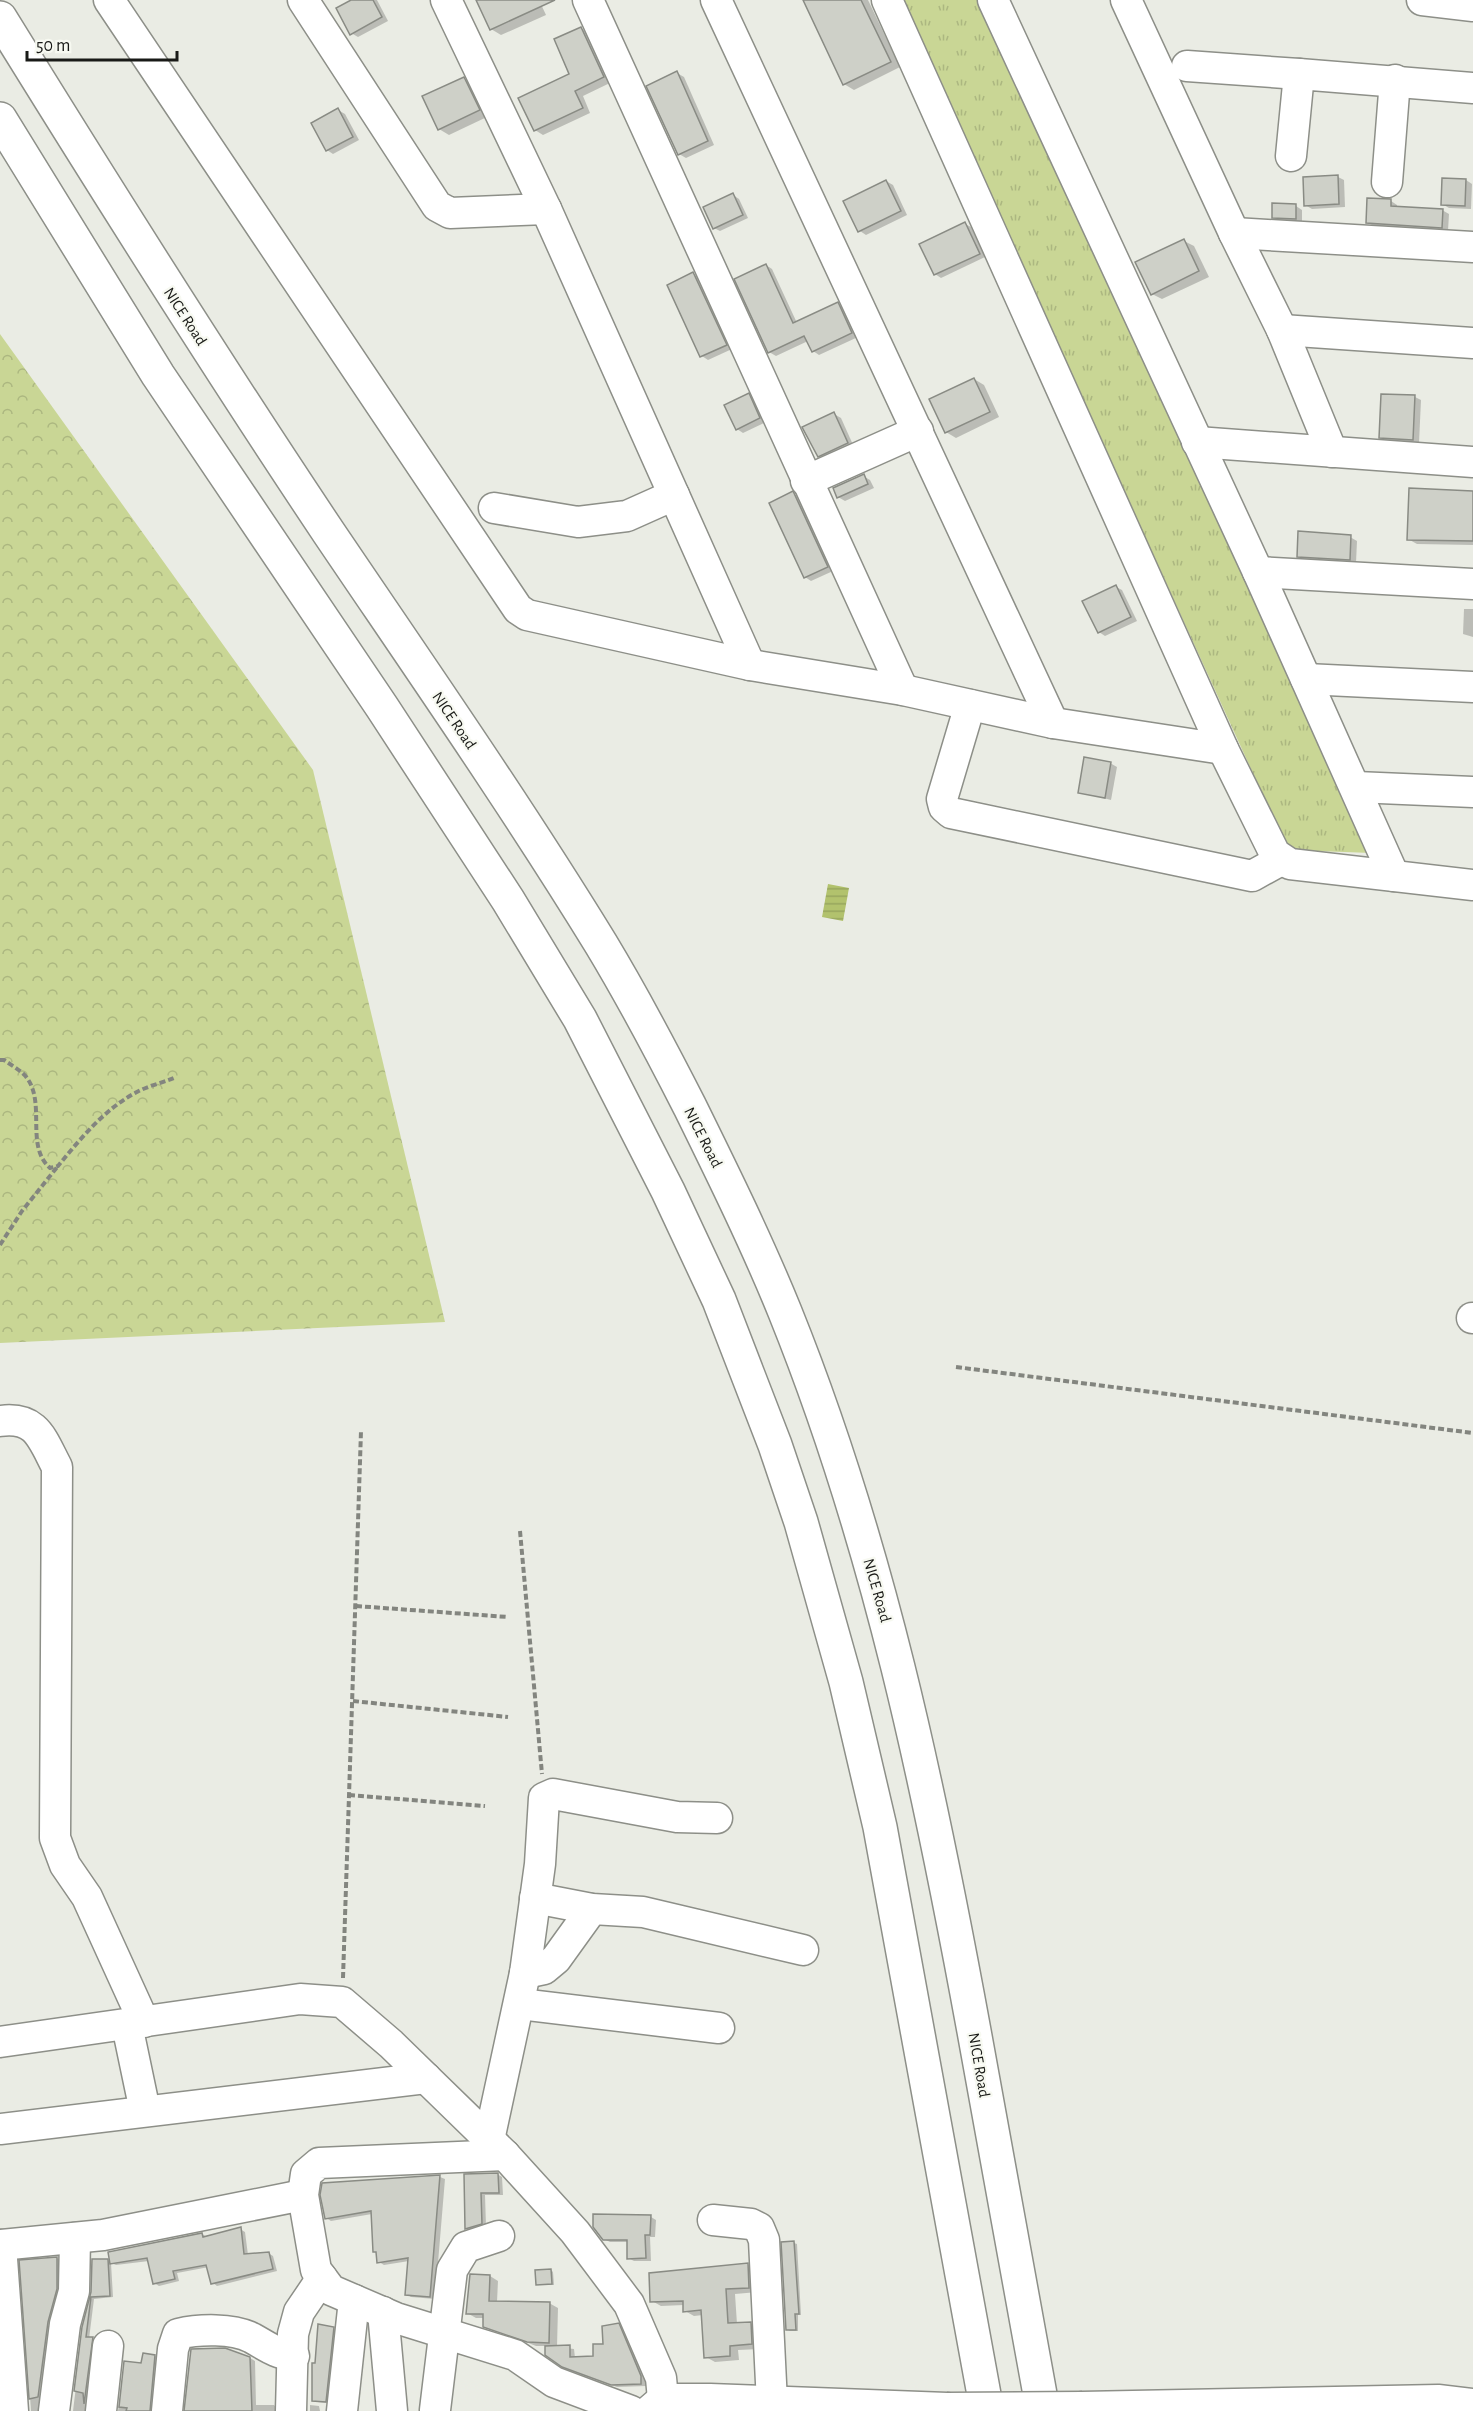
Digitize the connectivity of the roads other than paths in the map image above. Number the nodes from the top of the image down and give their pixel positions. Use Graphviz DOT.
graph roads {
  1 [pos="110,0"];
  2 [pos="303,0"];
  3 [pos="446,0"];
  4 [pos="588,0"];
  5 [pos="716,0"];
  6 [pos="887,0"];
  7 [pos="993,0"];
  8 [pos="1126,0"];
  9 [pos="1422,0"];
  10 [pos="1473,6"];
  11 [pos="0,18"];
  12 [pos="1187,66"];
  13 [pos="1299,74"];
  14 [pos="1395,80"];
  15 [pos="1473,88"];
  16 [pos="0,119"];
  17 [pos="1291,156"];
  18 [pos="1387,182"];
  19 [pos="546,209"];
  20 [pos="1234,233"];
  21 [pos="1473,247"];
  22 [pos="1282,330"];
  23 [pos="1473,343"];
  24 [pos="918,431"];
  25 [pos="1197,442"];
  26 [pos="1332,452"];
  27 [pos="1473,462"];
  28 [pos="806,481"];
  29 [pos="674,495"];
  30 [pos="495,508"];
  31 [pos="1258,572"];
  32 [pos="1473,584"];
  33 [pos="750,665"];
  34 [pos="1306,679"];
  35 [pos="1473,687"];
  36 [pos="903,690"];
  37 [pos="970,705"];
  38 [pos="1053,723"];
  39 [pos="1223,749"];
  40 [pos="1356,787"];
  41 [pos="1473,792"];
  42 [pos="1281,860"];
  43 [pos="1394,876"];
  44 [pos="1473,885"];
  45 [pos="0,1421"];
  46 [pos="717,1818"];
  47 [pos="535,1898"];
  48 [pos="592,1909"];
  49 [pos="803,1950"];
  50 [pos="525,1973"];
  51 [pos="520,2004"];
  52 [pos="136,2023"];
  53 [pos="719,2028"];
  54 [pos="0,2042"];
  55 [pos="426,2078"];
  56 [pos="145,2112"];
  57 [pos="0,2129"];
  58 [pos="497,2147"];
  59 [pos="303,2195"];
  60 [pos="713,2220"];
  61 [pos="499,2236"];
  62 [pos="75,2238"];
  63 [pos="1,2245"];
  64 [pos="322,2278"];
  65 [pos="354,2300"];
  66 [pos="384,2312"];
  67 [pos="445,2333"];
  68 [pos="108,2346"];
  69 [pos="294,2356"];
  70 [pos="593,2403"];
  71 [pos="772,2403"];
  72 [pos="1473,2404"];
  73 [pos="656,2405"];
  74 [pos="722,2405"];
  75 [pos="435,2410"];
  76 [pos="13,2411"];
  77 [pos="54,2411"];
  78 [pos="100,2411"];
  79 [pos="167,2411"];
  80 [pos="291,2411"];
  81 [pos="342,2411"];
  82 [pos="392,2411"];
  83 [pos="631,2411"];
  84 [pos="987,2411"];
  85 [pos="1043,2411"];
  1 -- 33 [label="street"];
  2 -- 19 [label="street"];
  3 -- 19 [label="street"];
  4 -- 28 [label="street"];
  5 -- 24 [label="street"];
  6 -- 39 [label="street"];
  7 -- 25 [label="street"];
  8 -- 20 [label="street"];
  9 -- 10 [label="street"];
  11 -- 85 [label="highway, NICE Road"];
  12 -- 13 [label="street"];
  13 -- 14 [label="street"];
  13 -- 17 [label="street"];
  14 -- 15 [label="street"];
  14 -- 18 [label="street"];
  16 -- 84 [label="highway"];
  19 -- 29 [label="street"];
  20 -- 21 [label="street"];
  20 -- 22 [label="street"];
  22 -- 23 [label="street"];
  22 -- 26 [label="street"];
  24 -- 28 [label="street"];
  24 -- 38 [label="street"];
  25 -- 26 [label="street"];
  25 -- 31 [label="street"];
  26 -- 27 [label="street"];
  28 -- 36 [label="street"];
  29 -- 30 [label="street"];
  29 -- 33 [label="street"];
  31 -- 32 [label="street"];
  31 -- 34 [label="street"];
  33 -- 36 [label="street"];
  34 -- 35 [label="street"];
  34 -- 40 [label="street"];
  36 -- 37 [label="street"];
  37 -- 38 [label="street"];
  37 -- 42 [label="street"];
  38 -- 39 [label="street"];
  39 -- 42 [label="street"];
  40 -- 41 [label="street"];
  40 -- 43 [label="street"];
  42 -- 43 [label="street"];
  43 -- 44 [label="street"];
  45 -- 52 [label="street"];
  46 -- 47 [label="street"];
  47 -- 48 [label="street"];
  47 -- 50 [label="street"];
  48 -- 49 [label="street"];
  48 -- 50 [label="street"];
  50 -- 51 [label="street"];
  51 -- 53 [label="street"];
  51 -- 58 [label="street"];
  52 -- 54 [label="street"];
  52 -- 55 [label="street"];
  52 -- 56 [label="street"];
  55 -- 56 [label="street"];
  55 -- 58 [label="street"];
  56 -- 57 [label="street"];
  58 -- 59 [label="street"];
  58 -- 73 [label="street"];
  59 -- 62 [label="street"];
  59 -- 64 [label="street"];
  60 -- 71 [label="street"];
  61 -- 67 [label="street"];
  62 -- 63 [label="street"];
  62 -- 77 [label="street"];
  63 -- 76 [label="street"];
  64 -- 65 [label="street"];
  64 -- 69 [label="street"];
  65 -- 66 [label="street"];
  65 -- 81 [label="street"];
  66 -- 67 [label="street"];
  66 -- 82 [label="street"];
  67 -- 70 [label="street"];
  67 -- 75 [label="street"];
  68 -- 78 [label="street"];
  69 -- 79 [label="street"];
  69 -- 80 [label="street"];
  70 -- 83 [label="street"];
  71 -- 72 [label="street, bridge"];
  71 -- 74 [label="street"];
  73 -- 74 [label="street"];
}
